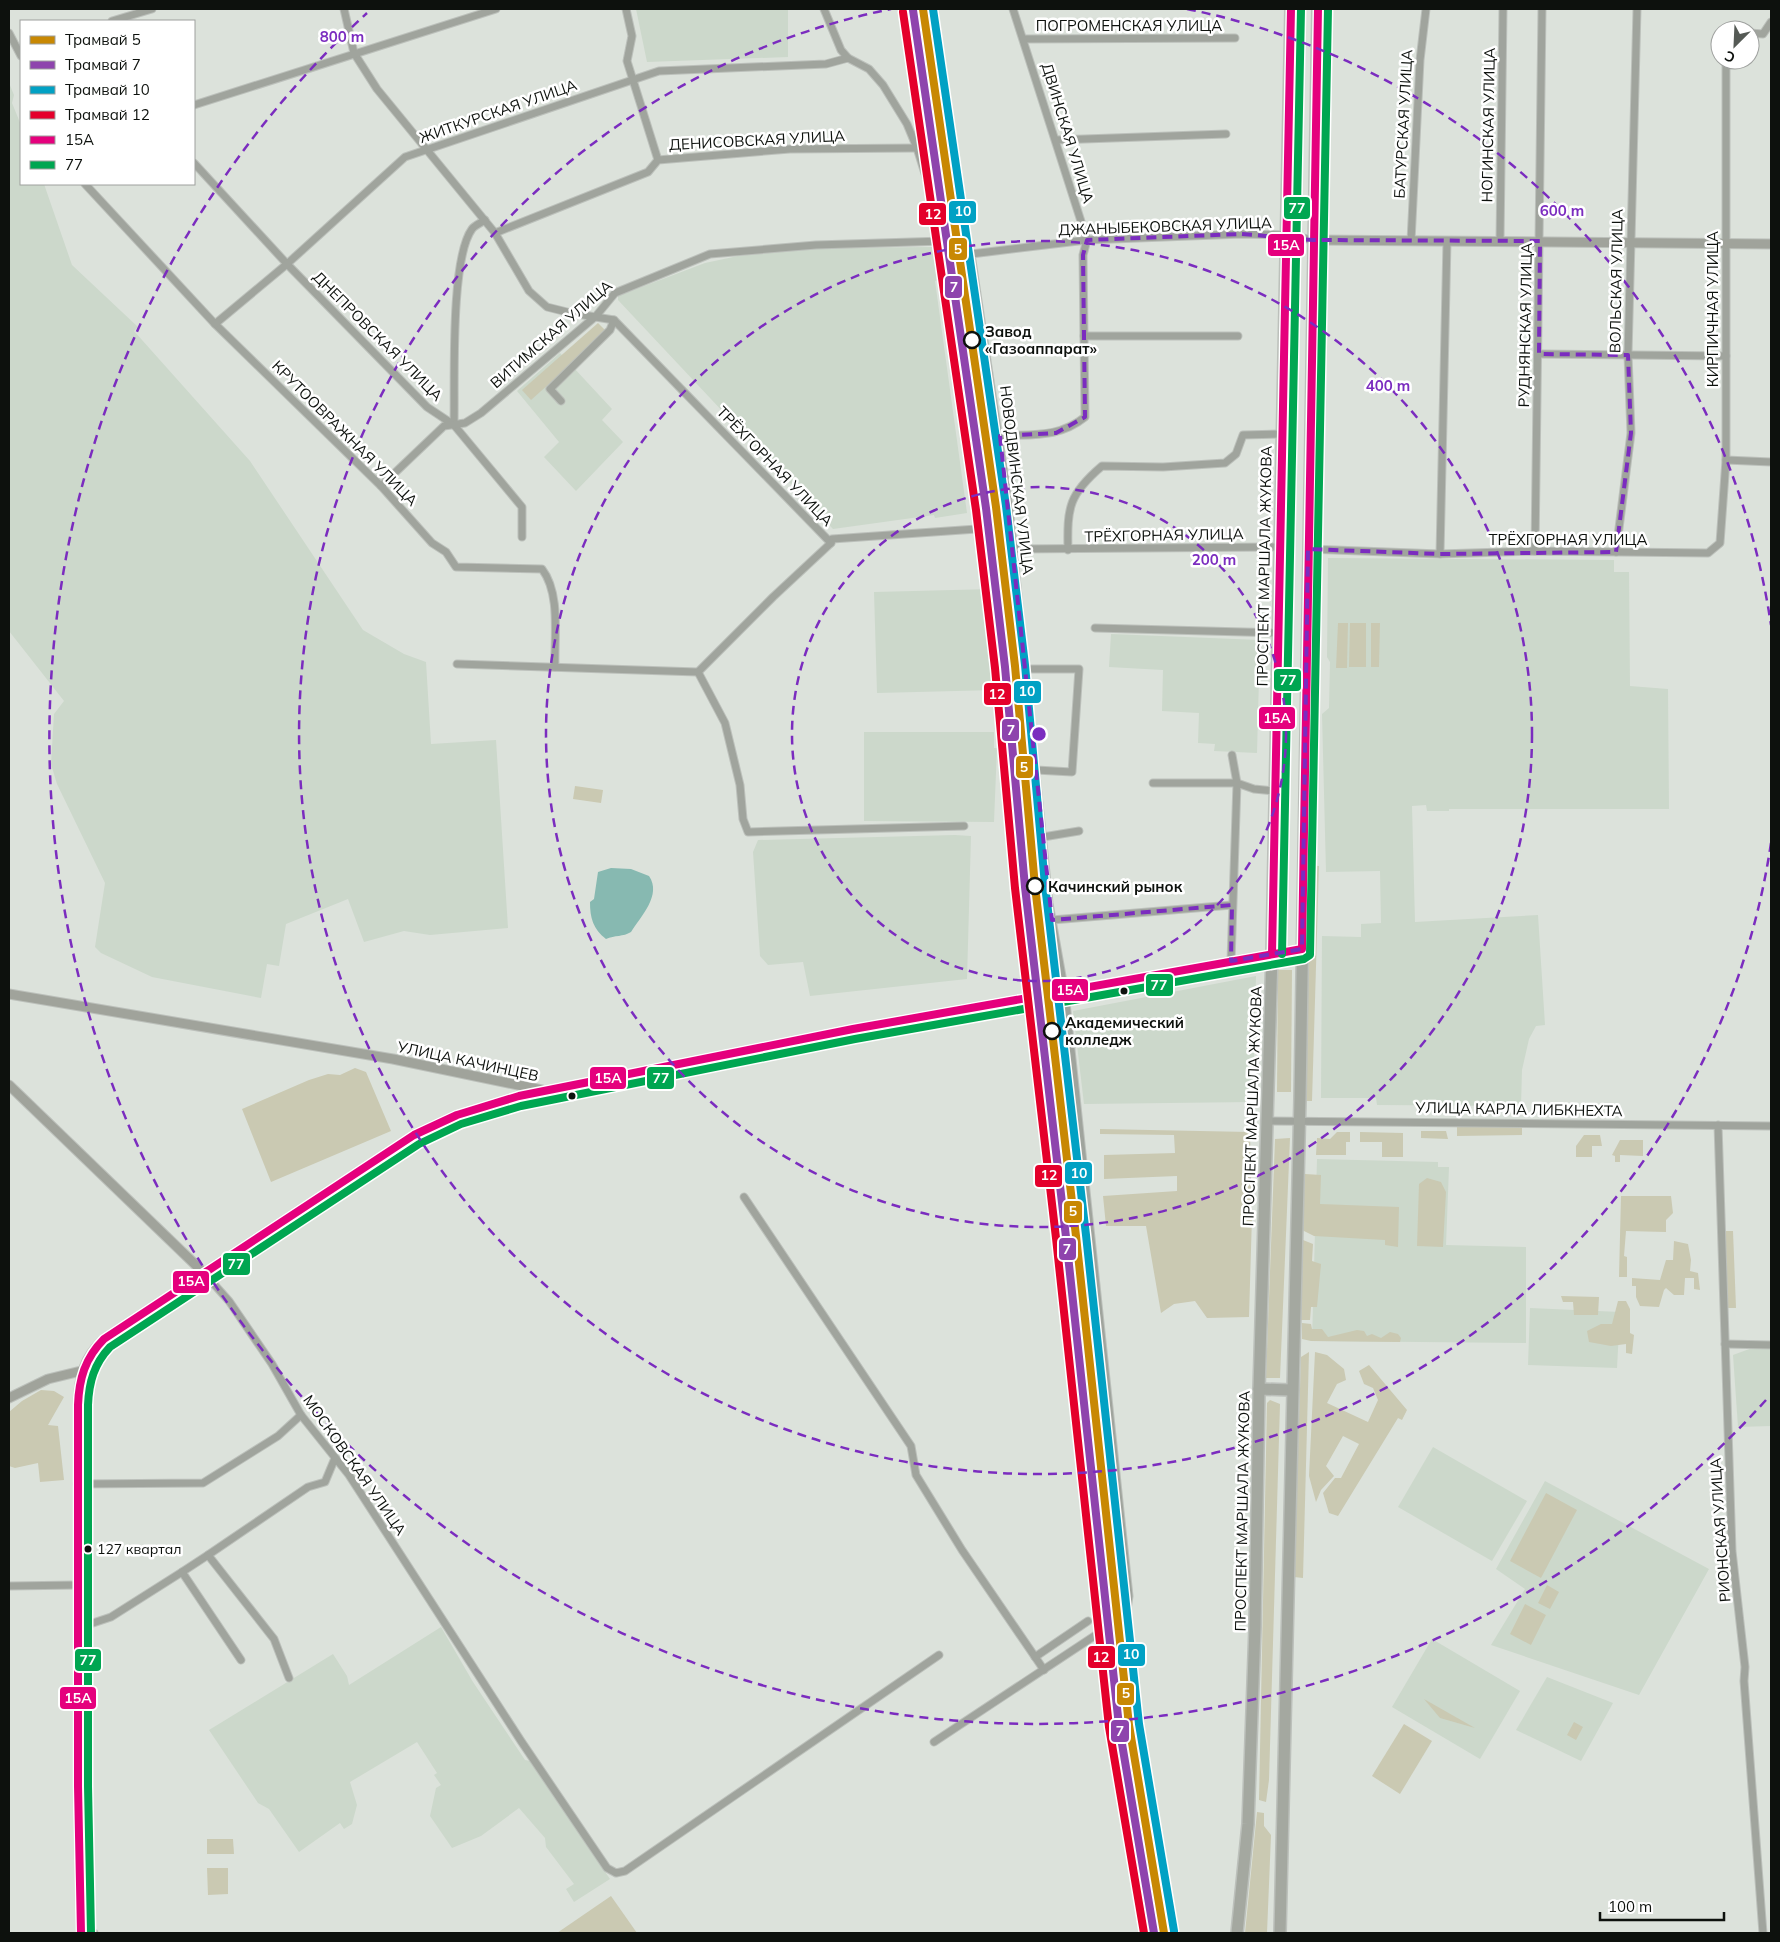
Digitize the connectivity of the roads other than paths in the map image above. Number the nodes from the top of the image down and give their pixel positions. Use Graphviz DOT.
graph roads {
  1 [pos="152,9"];
  2 [pos="344,9"];
  3 [pos="496,9"];
  4 [pos="626,9"];
  5 [pos="824,9"];
  6 [pos="1013,9"];
  7 [pos="1290,9"];
  8 [pos="1318,9"];
  9 [pos="1426,9"];
  10 [pos="1503,9"];
  11 [pos="1542,9"];
  12 [pos="1637,9"];
  13 [pos="115,20"];
  14 [pos="1771,22"];
  15 [pos="9,33"];
  16 [pos="1760,34"];
  17 [pos="1235,38"];
  18 [pos="1024,39"];
  19 [pos="20,52"];
  20 [pos="354,54"];
  21 [pos="848,58"];
  22 [pos="1726,70"];
  23 [pos="631,80"];
  24 [pos="195,106"];
  25 [pos="1226,134"];
  26 [pos="1056,140"];
  27 [pos="917,148"];
  28 [pos="426,150"];
  29 [pos="658,160"];
  30 [pos="195,164"];
  31 [pos="86,185"];
  32 [pos="485,220"];
  33 [pos="495,233"];
  34 [pos="1287,235"];
  35 [pos="1087,240"];
  36 [pos="1313,240"];
  37 [pos="944,241"];
  38 [pos="1411,241"];
  39 [pos="1447,241"];
  40 [pos="1500,241"];
  41 [pos="1540,241"];
  42 [pos="1631,243"];
  43 [pos="1727,244"];
  44 [pos="1771,244"];
  45 [pos="971,254"];
  46 [pos="287,264"];
  47 [pos="596,316"];
  48 [pos="614,320"];
  49 [pos="215,324"];
  50 [pos="1084,336"];
  51 [pos="1238,336"];
  52 [pos="1539,354"];
  53 [pos="1628,355"];
  54 [pos="1726,356"];
  55 [pos="561,401"];
  56 [pos="454,425"];
  57 [pos="1282,434"];
  58 [pos="1000,436"];
  59 [pos="1726,460"];
  60 [pos="1771,462"];
  61 [pos="381,486"];
  62 [pos="1009,507"];
  63 [pos="522,537"];
  64 [pos="831,543"];
  65 [pos="1280,547"];
  66 [pos="1308,549"];
  67 [pos="1068,550"];
  68 [pos="1535,551"];
  69 [pos="1616,552"];
  70 [pos="1708,553"];
  71 [pos="1440,554"];
  72 [pos="1095,628"];
  73 [pos="1278,633"];
  74 [pos="457,664"];
  75 [pos="555,667"];
  76 [pos="1026,669"];
  77 [pos="698,672"];
  78 [pos="1232,755"];
  79 [pos="1036,770"];
  80 [pos="1153,783"];
  81 [pos="1237,783"];
  82 [pos="1275,791"];
  83 [pos="964,826"];
  84 [pos="1079,830"];
  85 [pos="1043,837"];
  86 [pos="1232,905"];
  87 [pos="1052,920"];
  88 [pos="1302,949"];
  89 [pos="1272,954"];
  90 [pos="1231,961"];
  91 [pos="1064,993"];
  92 [pos="9,994"];
  93 [pos="9,1085"];
  94 [pos="550,1092"];
  95 [pos="1266,1121"];
  96 [pos="1299,1122"];
  97 [pos="1718,1125"];
  98 [pos="1771,1126"];
  99 [pos="744,1197"];
  100 [pos="204,1273"];
  101 [pos="1725,1344"];
  102 [pos="1771,1345"];
  103 [pos="82,1370"];
  104 [pos="1259,1388"];
  105 [pos="1292,1390"];
  106 [pos="9,1398"];
  107 [pos="301,1415"];
  108 [pos="335,1458"];
  109 [pos="77,1484"];
  110 [pos="208,1555"];
  111 [pos="182,1572"];
  112 [pos="78,1585"];
  113 [pos="9,1586"];
  114 [pos="1088,1621"];
  115 [pos="78,1628"];
  116 [pos="939,1655"];
  117 [pos="1035,1657"];
  118 [pos="241,1660"];
  119 [pos="1044,1670"];
  120 [pos="289,1678"];
  121 [pos="934,1742"];
  122 [pos="80,1921"];
  123 [pos="81,1933"];
  124 [pos="94,1933"];
  125 [pos="1237,1933"];
  126 [pos="1280,1933"];
  127 [pos="1763,1933"];
  1 -- 13 [label="street"];
  2 -- 20 [label="street"];
  3 -- 20 [label="street"];
  4 -- 23 [label="street"];
  5 -- 21 [label="street"];
  6 -- 18 [label="street, ДВИНСКАЯ УЛИЦА"];
  7 -- 34 [label="highway, ПРОСПЕКТ МАРШАЛА ЖУКОВА"];
  8 -- 36 [label="highway"];
  9 -- 38 [label="street, БАТУРСКАЯ УЛИЦА"];
  10 -- 40 [label="street, НОГИНСКАЯ УЛИЦА"];
  11 -- 41 [label="street, РУДНЯНСКАЯ УЛИЦА"];
  12 -- 42 [label="street, ВОЛЬСКАЯ УЛИЦА"];
  14 -- 16 [label="street"];
  15 -- 19 [label="street"];
  17 -- 18 [label="street, ПОГРОМЕНСКАЯ УЛИЦА"];
  18 -- 26 [label="street, ДВИНСКАЯ УЛИЦА"];
  20 -- 24 [label="street"];
  20 -- 28 [label="street"];
  21 -- 23 [label="street, ЖИТКУРСКАЯ УЛИЦА"];
  21 -- 27 [label="street"];
  22 -- 43 [label="street, КИРПИЧНАЯ УЛИЦА"];
  23 -- 28 [label="street, ЖИТКУРСКАЯ УЛИЦА"];
  23 -- 29 [label="street"];
  25 -- 26 [label="street"];
  26 -- 35 [label="street, ДВИНСКАЯ УЛИЦА"];
  27 -- 29 [label="street, ДЕНИСОВСКАЯ УЛИЦА"];
  27 -- 37 [label="street"];
  28 -- 32 [label="street"];
  28 -- 46 [label="street, ЖИТКУРСКАЯ УЛИЦА"];
  29 -- 33 [label="street, ДЕНИСОВСКАЯ УЛИЦА"];
  30 -- 46 [label="street, ДНЕПРОВСКАЯ УЛИЦА"];
  31 -- 49 [label="street, КРУТООВРАЖНАЯ УЛИЦА"];
  32 -- 33 [label="street"];
  32 -- 56 [label="street"];
  33 -- 47 [label="street"];
  34 -- 35 [label="street, ДЖАНЫБЕКОВСКАЯ УЛИЦА"];
  34 -- 36 [label="street, ДЖАНЫБЕКОВСКАЯ УЛИЦА"];
  34 -- 57 [label="highway, ПРОСПЕКТ МАРШАЛА ЖУКОВА"];
  35 -- 45 [label="street, ДЖАНЫБЕКОВСКАЯ УЛИЦА"];
  35 -- 50 [label="street, ДВИНСКАЯ УЛИЦА"];
  36 -- 38 [label="main road, ДЖАНЫБЕКОВСКАЯ УЛИЦА"];
  36 -- 66 [label="highway"];
  37 -- 45 [label="street, ДЖАНЫБЕКОВСКАЯ УЛИЦА"];
  37 -- 47 [label="street, ВИТИМСКАЯ УЛИЦА"];
  38 -- 39 [label="main road, ДЖАНЫБЕКОВСКАЯ УЛИЦА"];
  39 -- 40 [label="main road, ДЖАНЫБЕКОВСКАЯ УЛИЦА"];
  39 -- 71 [label="street"];
  40 -- 41 [label="main road, ДЖАНЫБЕКОВСКАЯ УЛИЦА"];
  41 -- 42 [label="main road, ДЖАНЫБЕКОВСКАЯ УЛИЦА"];
  41 -- 52 [label="street, РУДНЯНСКАЯ УЛИЦА"];
  42 -- 43 [label="main road, ДЖАНЫБЕКОВСКАЯ УЛИЦА"];
  42 -- 53 [label="street, ВОЛЬСКАЯ УЛИЦА"];
  43 -- 44 [label="main road, ДЖАНЫБЕКОВСКАЯ УЛИЦА"];
  43 -- 54 [label="street, КИРПИЧНАЯ УЛИЦА"];
  45 -- 58 [label="street, НОВОДВИНСКАЯ УЛИЦА"];
  46 -- 49 [label="street, ЖИТКУРСКАЯ УЛИЦА"];
  46 -- 56 [label="street, ДНЕПРОВСКАЯ УЛИЦА"];
  47 -- 48 [label="street"];
  47 -- 56 [label="street, ВИТИМСКАЯ УЛИЦА"];
  48 -- 55 [label="street"];
  48 -- 64 [label="street, ТРЁХГОРНАЯ УЛИЦА"];
  49 -- 61 [label="street, КРУТООВРАЖНАЯ УЛИЦА"];
  50 -- 51 [label="street"];
  50 -- 58 [label="street, ДВИНСКАЯ УЛИЦА"];
  52 -- 53 [label="street"];
  52 -- 68 [label="street, РУДНЯНСКАЯ УЛИЦА"];
  53 -- 54 [label="street"];
  53 -- 69 [label="street, ВОЛЬСКАЯ УЛИЦА"];
  54 -- 59 [label="street, КИРПИЧНАЯ УЛИЦА"];
  56 -- 61 [label="street, ВИТИМСКАЯ УЛИЦА"];
  56 -- 63 [label="street, ДНЕПРОВСКАЯ УЛИЦА"];
  57 -- 65 [label="highway, ПРОСПЕКТ МАРШАЛА ЖУКОВА"];
  57 -- 67 [label="street"];
  58 -- 62 [label="street, НОВОДВИНСКАЯ УЛИЦА"];
  59 -- 60 [label="street"];
  59 -- 70 [label="street, КИРПИЧНАЯ УЛИЦА"];
  61 -- 75 [label="street, КРУТООВРАЖНАЯ УЛИЦА"];
  62 -- 64 [label="street, ТРЁХГОРНАЯ УЛИЦА"];
  62 -- 67 [label="street, ТРЁХГОРНАЯ УЛИЦА"];
  62 -- 76 [label="street, НОВОДВИНСКАЯ УЛИЦА"];
  64 -- 77 [label="street"];
  65 -- 67 [label="street, ТРЁХГОРНАЯ УЛИЦА"];
  65 -- 73 [label="highway, ПРОСПЕКТ МАРШАЛА ЖУКОВА"];
  66 -- 71 [label="street, ТРЁХГОРНАЯ УЛИЦА"];
  66 -- 88 [label="highway"];
  68 -- 69 [label="street, ТРЁХГОРНАЯ УЛИЦА"];
  68 -- 71 [label="street, ТРЁХГОРНАЯ УЛИЦА"];
  69 -- 70 [label="street, ТРЁХГОРНАЯ УЛИЦА"];
  72 -- 73 [label="street"];
  73 -- 82 [label="highway, ПРОСПЕКТ МАРШАЛА ЖУКОВА"];
  74 -- 75 [label="street"];
  75 -- 77 [label="street"];
  76 -- 79 [label="street, НОВОДВИНСКАЯ УЛИЦА"];
  76 -- 79 [label="street"];
  77 -- 83 [label="street"];
  78 -- 81 [label="street"];
  79 -- 85 [label="street, НОВОДВИНСКАЯ УЛИЦА"];
  80 -- 81 [label="street"];
  81 -- 82 [label="street"];
  81 -- 86 [label="street"];
  82 -- 89 [label="highway, ПРОСПЕКТ МАРШАЛА ЖУКОВА"];
  84 -- 85 [label="street"];
  85 -- 87 [label="street, НОВОДВИНСКАЯ УЛИЦА"];
  86 -- 87 [label="street"];
  86 -- 90 [label="street"];
  87 -- 91 [label="street, НОВОДВИНСКАЯ УЛИЦА"];
  88 -- 89 [label="main road, УЛИЦА КАЧИНЦЕВ"];
  88 -- 96 [label="highway"];
  89 -- 90 [label="main road, УЛИЦА КАЧИНЦЕВ"];
  89 -- 95 [label="highway, ПРОСПЕКТ МАРШАЛА ЖУКОВА"];
  90 -- 91 [label="main road, УЛИЦА КАЧИНЦЕВ"];
  91 -- 94 [label="main road, УЛИЦА КАЧИНЦЕВ"];
  91 -- 119 [label="street, НОВОДВИНСКАЯ УЛИЦА"];
  92 -- 94 [label="main road, УЛИЦА КАЧИНЦЕВ"];
  93 -- 100 [label="main road"];
  94 -- 100 [label="main road"];
  95 -- 96 [label="street, УЛИЦА КАРЛА ЛИБКНЕХТА"];
  95 -- 104 [label="highway, ПРОСПЕКТ МАРШАЛА ЖУКОВА"];
  96 -- 97 [label="street, УЛИЦА КАРЛА ЛИБКНЕХТА"];
  96 -- 105 [label="highway"];
  97 -- 98 [label="street, УЛИЦА КАРЛА ЛИБКНЕХТА"];
  97 -- 101 [label="street, РИОНСКАЯ УЛИЦА"];
  99 -- 117 [label="street"];
  100 -- 103 [label="main road"];
  100 -- 107 [label="street, МОСКОВСКАЯ УЛИЦА"];
  101 -- 102 [label="street"];
  101 -- 127 [label="street, РИОНСКАЯ УЛИЦА"];
  103 -- 106 [label="main road"];
  103 -- 109 [label="main road"];
  104 -- 105 [label="highway"];
  104 -- 125 [label="highway, ПРОСПЕКТ МАРШАЛА ЖУКОВА"];
  105 -- 126 [label="highway"];
  107 -- 108 [label="street, МОСКОВСКАЯ УЛИЦА"];
  107 -- 109 [label="street"];
  108 -- 110 [label="street"];
  108 -- 116 [label="street, МОСКОВСКАЯ УЛИЦА"];
  109 -- 112 [label="main road"];
  110 -- 111 [label="street"];
  110 -- 120 [label="street"];
  111 -- 115 [label="street"];
  111 -- 118 [label="street"];
  112 -- 113 [label="street"];
  112 -- 115 [label="main road"];
  114 -- 117 [label="street"];
  115 -- 122 [label="main road"];
  117 -- 119 [label="street"];
  119 -- 121 [label="street, НОВОДВИНСКАЯ УЛИЦА"];
  122 -- 123 [label="main road"];
  122 -- 124 [label="street"];
}
